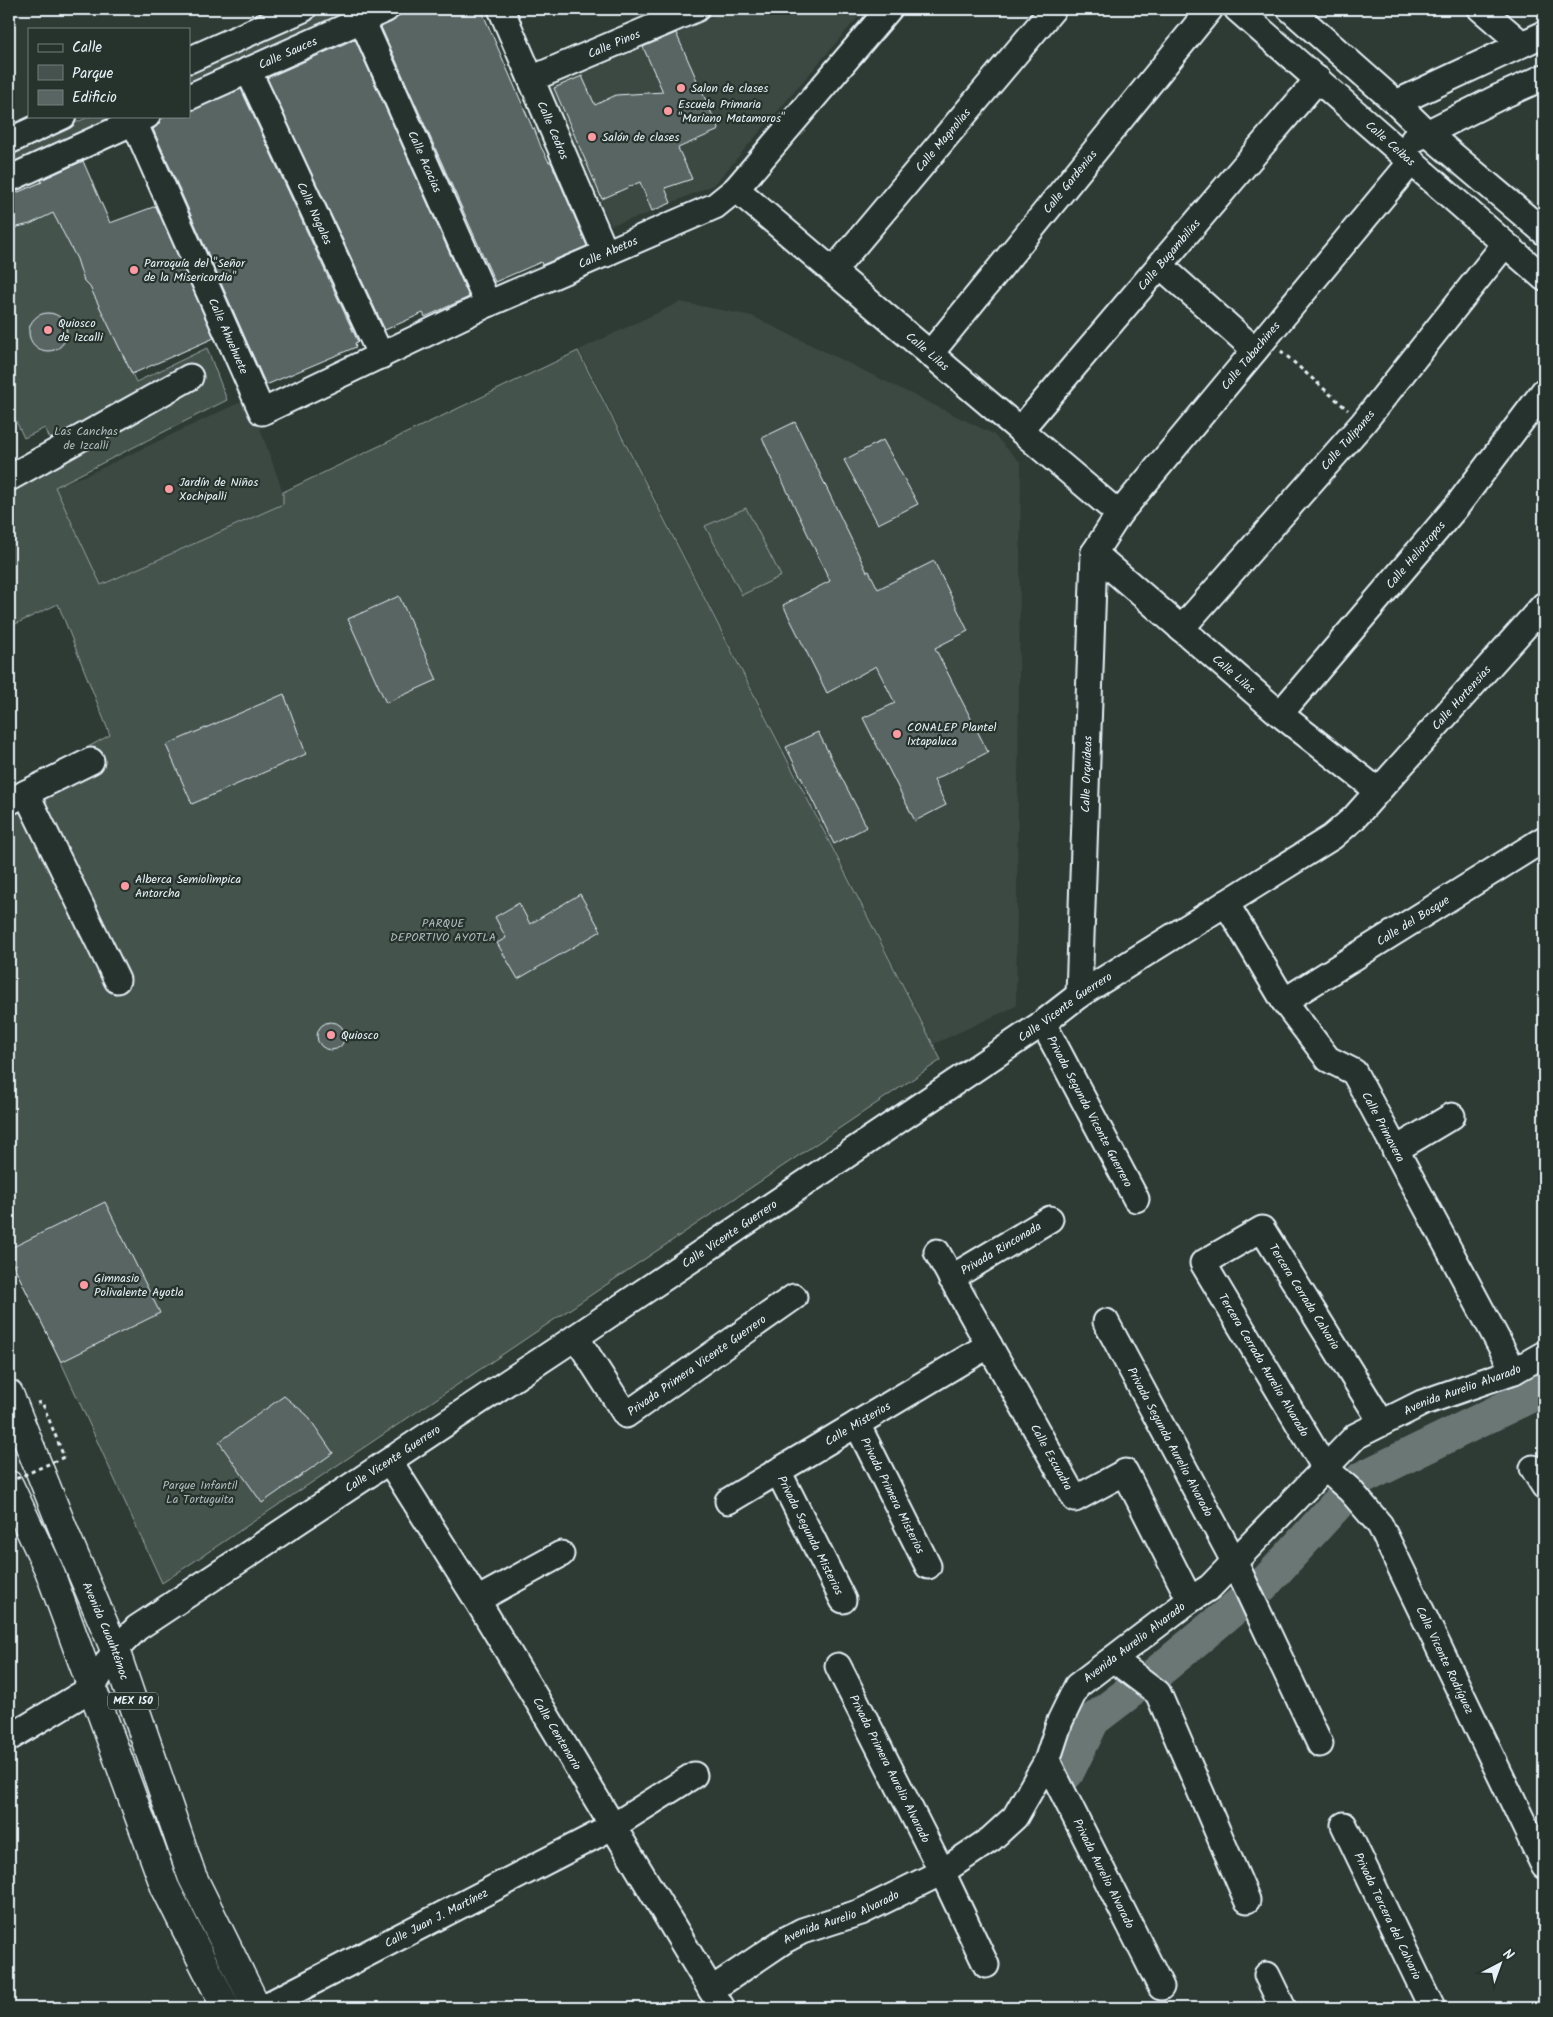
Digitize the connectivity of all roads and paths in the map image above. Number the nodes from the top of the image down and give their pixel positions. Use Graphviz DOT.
graph roads {
  1 [pos="303,9"];
  2 [pos="386,9"];
  3 [pos="502,9"];
  4 [pos="696,9"];
  5 [pos="889,9"];
  6 [pos="1053,9"];
  7 [pos="1210,9"];
  8 [pos="1237,9"];
  9 [pos="1290,9"];
  10 [pos="1481,9"];
  11 [pos="362,20"];
  12 [pos="1533,39"];
  13 [pos="190,60"];
  14 [pos="248,70"];
  15 [pos="1544,78"];
  16 [pos="531,79"];
  17 [pos="1318,79"];
  18 [pos="190,97"];
  19 [pos="1396,103"];
  20 [pos="59,118"];
  21 [pos="140,119"];
  22 [pos="1426,133"];
  23 [pos="9,141"];
  24 [pos="1404,155"];
  25 [pos="9,178"];
  26 [pos="736,189"];
  27 [pos="1539,221"];
  28 [pos="1505,244"];
  29 [pos="606,254"];
  30 [pos="1160,266"];
  31 [pos="833,271"];
  32 [pos="1544,278"];
  33 [pos="488,304"];
  34 [pos="1260,344"];
  35 [pos="930,354"];
  36 [pos="381,356"];
  37 [pos="190,377"];
  38 [pos="1544,391"];
  39 [pos="262,412"];
  40 [pos="1363,423"];
  41 [pos="1020,430"];
  42 [pos="9,478"];
  43 [pos="1119,514"];
  44 [pos="1094,553"];
  45 [pos="1544,604"];
  46 [pos="1181,629"];
  47 [pos="1280,714"];
  48 [pos="91,761"];
  49 [pos="1377,790"];
  50 [pos="17,798"];
  51 [pos="1544,839"];
  52 [pos="1226,903"];
  53 [pos="117,980"];
  54 [pos="1079,995"];
  55 [pos="1284,1001"];
  56 [pos="1043,1022"];
  57 [pos="1452,1116"];
  58 [pos="1395,1150"];
  59 [pos="1136,1199"];
  60 [pos="1050,1219"];
  61 [pos="937,1252"];
  62 [pos="1203,1263"];
  63 [pos="951,1278"];
  64 [pos="794,1297"];
  65 [pos="1106,1322"];
  66 [pos="576,1337"];
  67 [pos="989,1345"];
  68 [pos="1544,1354"];
  69 [pos="1514,1371"];
  70 [pos="9,1394"];
  71 [pos="34,1404"];
  72 [pos="1382,1423"];
  73 [pos="857,1424"];
  74 [pos="390,1462"];
  75 [pos="1325,1468"];
  76 [pos="778,1471"];
  77 [pos="9,1484"];
  78 [pos="728,1501"];
  79 [pos="561,1554"];
  80 [pos="1235,1562"];
  81 [pos="928,1566"];
  82 [pos="477,1600"];
  83 [pos="843,1600"];
  84 [pos="1190,1600"];
  85 [pos="115,1650"];
  86 [pos="1113,1659"];
  87 [pos="838,1666"];
  88 [pos="92,1688"];
  89 [pos="9,1738"];
  90 [pos="1320,1744"];
  91 [pos="1047,1761"];
  92 [pos="694,1775"];
  93 [pos="1344,1825"];
  94 [pos="612,1827"];
  95 [pos="1544,1866"];
  96 [pos="942,1872"];
  97 [pos="1247,1900"];
  98 [pos="986,1965"];
  99 [pos="1268,1975"];
  100 [pos="1161,1987"];
  101 [pos="716,1999"];
  102 [pos="226,2008"];
  103 [pos="257,2008"];
  104 [pos="262,2008"];
  105 [pos="1283,2008"];
  106 [pos="1432,2008"];
  1 -- 13 [label="street"];
  2 -- 11 [label="street, Calle Sauces"];
  3 -- 16 [label="street, Calle Cedros"];
  4 -- 16 [label="street, Calle Pinos"];
  5 -- 26 [label="street, Calle Abetos"];
  6 -- 31 [label="street, Calle Magnolias"];
  7 -- 35 [label="street, Calle Gardenias"];
  8 -- 17 [label="street, Calle Ceibas"];
  9 -- 19 [label="street"];
  10 -- 12 [label="street"];
  11 -- 14 [label="street, Calle Sauces"];
  11 -- 33 [label="street, Calle Acacias"];
  12 -- 19 [label="street"];
  14 -- 18 [label="street, Calle Sauces"];
  14 -- 36 [label="street, Calle Nogales"];
  15 -- 22 [label="street"];
  16 -- 29 [label="street, Calle Cedros"];
  17 -- 24 [label="street, Calle Ceibas"];
  17 -- 30 [label="street, Calle Bugambilias"];
  19 -- 22 [label="street"];
  20 -- 23 [label="street"];
  21 -- 25 [label="street"];
  21 -- 39 [label="street, Calle Ahuehuete"];
  22 -- 24 [label="street"];
  22 -- 27 [label="street"];
  24 -- 28 [label="street, Calle Ceibas"];
  24 -- 34 [label="street, Calle Tabachines"];
  26 -- 29 [label="street, Calle Abetos"];
  26 -- 31 [label="street, Calle Lilas"];
  28 -- 32 [label="street, Calle Ceibas"];
  28 -- 40 [label="street, Calle Tulipanes"];
  29 -- 33 [label="street, Calle Abetos"];
  30 -- 34 [label="street"];
  30 -- 41 [label="street, Calle Bugambilias"];
  31 -- 35 [label="street, Calle Lilas"];
  33 -- 36 [label="street, Calle Abetos"];
  34 -- 40 [label="path"];
  34 -- 43 [label="street, Calle Tabachines"];
  35 -- 41 [label="street, Calle Lilas"];
  36 -- 39 [label="street, Calle Abetos"];
  37 -- 42 [label="street"];
  38 -- 47 [label="street, Calle Heliotropos"];
  40 -- 46 [label="street, Calle Tulipanes"];
  41 -- 43 [label="street, Calle Lilas"];
  43 -- 44 [label="street, Calle Tabachines"];
  44 -- 46 [label="street, Calle Lilas"];
  44 -- 54 [label="street, Calle Orquídeas"];
  45 -- 49 [label="street, Calle Hortensias"];
  46 -- 47 [label="street, Calle Lilas"];
  47 -- 49 [label="street, Calle Lilas"];
  48 -- 50 [label="street"];
  49 -- 52 [label="street, Calle Vicente Guerrero"];
  50 -- 53 [label="street"];
  51 -- 55 [label="street, Calle del Bosque"];
  52 -- 54 [label="street, Calle Vicente Guerrero"];
  52 -- 55 [label="street, Calle Primavera"];
  54 -- 56 [label="street, Calle Vicente Guerrero"];
  55 -- 58 [label="street, Calle Primavera"];
  56 -- 59 [label="street, Privada Segunda Vicente Guerrero"];
  56 -- 66 [label="street, Calle Vicente Guerrero"];
  57 -- 58 [label="street"];
  58 -- 69 [label="street, Calle Primavera"];
  60 -- 63 [label="street, Privada Rinconada"];
  61 -- 63 [label="street"];
  62 -- 72 [label="street, Tercera Cerrada Calvario"];
  62 -- 75 [label="street, Tercera Cerrada Aurelio Alvarado"];
  63 -- 67 [label="street"];
  64 -- 66 [label="street, Privada Primera Vicente Guerrero"];
  65 -- 80 [label="street, Privada Segunda Aurelio Alvarado"];
  66 -- 74 [label="street, Calle Vicente Guerrero"];
  67 -- 73 [label="street, Calle Misterios"];
  67 -- 84 [label="street, Calle Escuadra"];
  68 -- 69 [label="street, Avenida Aurelio Alvarado"];
  69 -- 72 [label="street, Avenida Aurelio Alvarado"];
  70 -- 85 [label="main road, Avenida Cuauhtémoc / MEX 150"];
  71 -- 77 [label="path, bridge"];
  72 -- 75 [label="street, Avenida Aurelio Alvarado"];
  73 -- 76 [label="street, Calle Misterios"];
  73 -- 81 [label="street, Privada Primera Misterios"];
  74 -- 82 [label="street, Calle Centenario"];
  74 -- 85 [label="street, Calle Vicente Guerrero"];
  75 -- 80 [label="street, Avenida Aurelio Alvarado"];
  75 -- 95 [label="street, Calle Vicente Rodríguez"];
  76 -- 78 [label="street, Calle Misterios"];
  76 -- 83 [label="street, Privada Segunda Misterios"];
  77 -- 88 [label="main road, MEX 150"];
  79 -- 82 [label="street"];
  80 -- 84 [label="street, Avenida Aurelio Alvarado"];
  80 -- 90 [label="street, Privada Segunda Aurelio Alvarado"];
  82 -- 94 [label="street, Calle Centenario"];
  84 -- 86 [label="street, Avenida Aurelio Alvarado"];
  85 -- 88 [label="street, Calle Vicente Guerrero"];
  85 -- 103 [label="main road, Avenida Cuauhtémoc / MEX 150"];
  86 -- 91 [label="street, Avenida Aurelio Alvarado"];
  86 -- 97 [label="street"];
  87 -- 96 [label="street, Privada Primera Aurelio Alvarado"];
  88 -- 89 [label="street"];
  88 -- 102 [label="main road, MEX 150"];
  91 -- 96 [label="street, Avenida Aurelio Alvarado"];
  91 -- 100 [label="street, Privada Aurelio Alvarado"];
  92 -- 94 [label="street, Calle Juan J. Martínez"];
  93 -- 106 [label="street, Privada Tercera del Calvario"];
  94 -- 101 [label="street, Calle Centenario"];
  94 -- 104 [label="street, Calle Juan J. Martínez"];
  96 -- 98 [label="street, Privada Primera Aurelio Alvarado"];
  96 -- 101 [label="street, Avenida Aurelio Alvarado"];
  99 -- 105 [label="street"];
}
